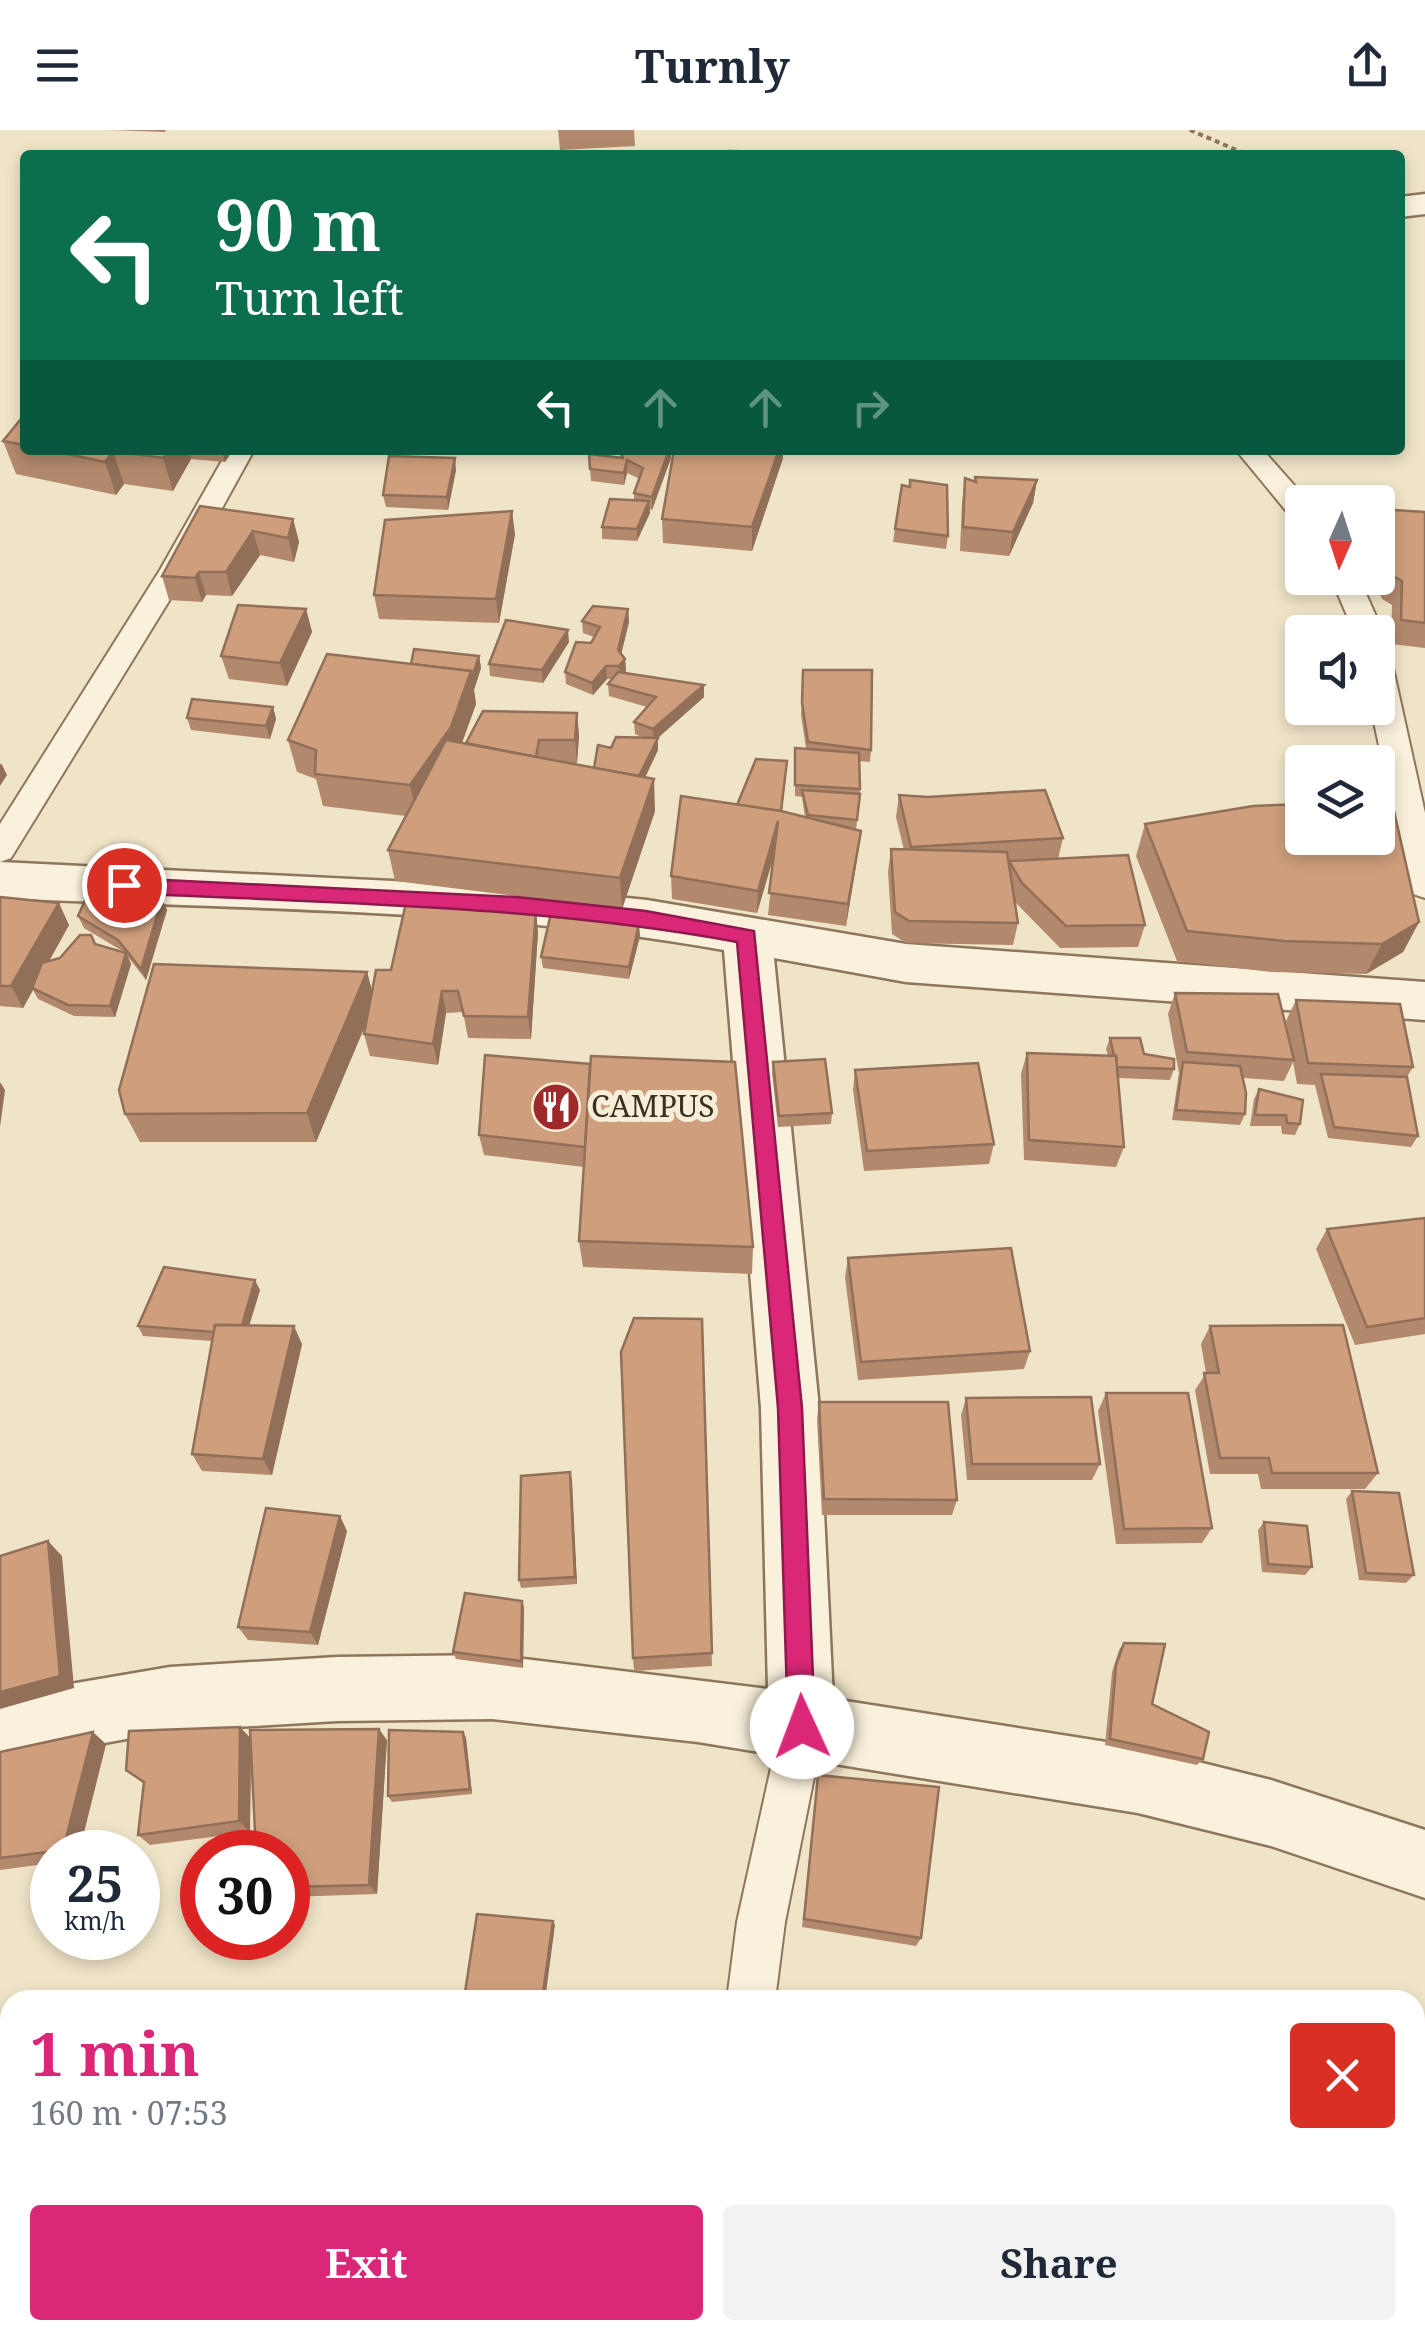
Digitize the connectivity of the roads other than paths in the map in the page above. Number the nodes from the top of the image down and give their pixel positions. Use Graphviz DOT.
graph roads {
  1 [pos="238,455"];
  2 [pos="1253,455"];
  3 [pos="1285,492"];
  4 [pos="1390,725"];
  5 [pos="0,850"];
  6 [pos="0,880"];
  7 [pos="1425,886"];
  8 [pos="747,936"];
  9 [pos="1425,1001"];
  10 [pos="802,1727"];
  11 [pos="0,1730"];
  12 [pos="1425,1864"];
  13 [pos="752,1990"];
  1 -- 5 [label="lane"];
  2 -- 3 [label="lane"];
  4 -- 7 [label="lane"];
  6 -- 8 [label="street"];
  8 -- 9 [label="street"];
  8 -- 10 [label="street"];
  10 -- 11 [label="street"];
  10 -- 12 [label="street"];
  10 -- 13 [label="lane"];
}
